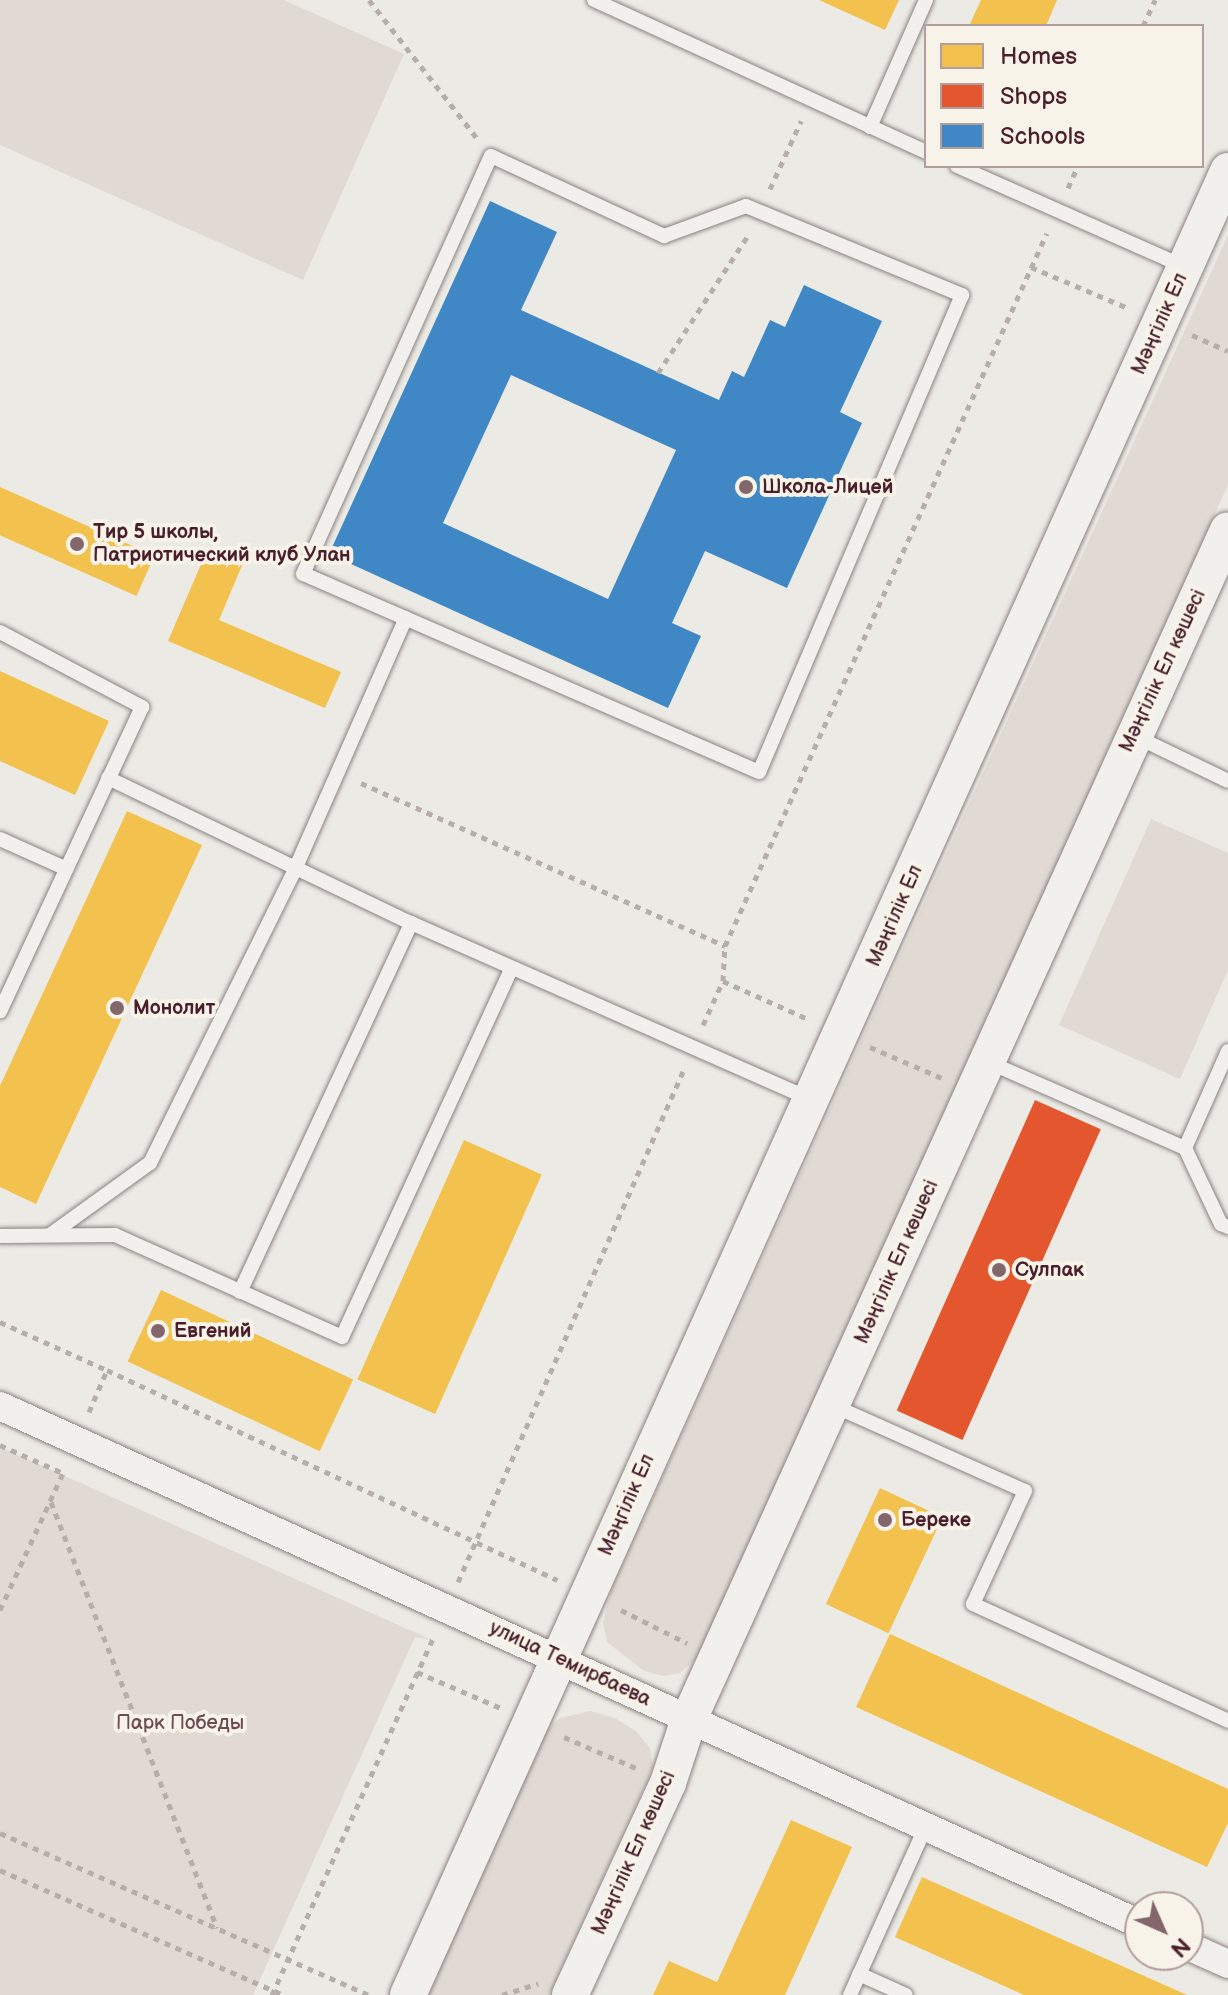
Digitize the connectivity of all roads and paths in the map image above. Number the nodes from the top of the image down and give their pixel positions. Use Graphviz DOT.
graph roads {
  1 [pos="369,0"];
  2 [pos="594,0"];
  3 [pos="926,0"];
  4 [pos="1155,0"];
  5 [pos="1144,24"];
  6 [pos="811,99"];
  7 [pos="870,127"];
  8 [pos="924,151"];
  9 [pos="491,156"];
  10 [pos="961,168"];
  11 [pos="1077,168"];
  12 [pos="1228,171"];
  13 [pos="1057,211"];
  14 [pos="760,212"];
  15 [pos="1185,267"];
  16 [pos="658,373"];
  17 [pos="1228,530"];
  18 [pos="406,618"];
  19 [pos="0,632"];
  20 [pos="1132,735"];
  21 [pos="337,772"];
  22 [pos="108,778"];
  23 [pos="1228,781"];
  24 [pos="0,839"];
  25 [pos="296,867"];
  26 [pos="67,869"];
  27 [pos="411,923"];
  28 [pos="725,946"];
  29 [pos="512,968"];
  30 [pos="0,1012"];
  31 [pos="693,1048"];
  32 [pos="1228,1051"];
  33 [pos="987,1061"];
  34 [pos="812,1099"];
  35 [pos="1185,1148"];
  36 [pos="1228,1227"];
  37 [pos="49,1235"];
  38 [pos="0,1236"];
  39 [pos="240,1292"];
  40 [pos="0,1322"];
  41 [pos="107,1370"];
  42 [pos="0,1406"];
  43 [pos="834,1406"];
  44 [pos="51,1502"];
  45 [pos="446,1607"];
  46 [pos="558,1658"];
  47 [pos="417,1672"];
  48 [pos="512,1713"];
  49 [pos="689,1719"];
  50 [pos="1228,1721"];
  51 [pos="549,1731"];
  52 [pos="640,1770"];
  53 [pos="926,1826"];
  54 [pos="0,1833"];
  55 [pos="0,1870"];
  56 [pos="1124,1917"];
  57 [pos="217,1928"];
  58 [pos="1204,1953"];
  59 [pos="288,1959"];
  60 [pos="1228,1964"];
  61 [pos="859,1974"];
  62 [pos="273,1993"];
  63 [pos="284,1995"];
  64 [pos="369,1995"];
  65 [pos="408,1995"];
  66 [pos="570,1995"];
  67 [pos="850,1995"];
  68 [pos="906,1995"];
  1 -- 9 [label="path"];
  2 -- 6 [label="lane"];
  3 -- 7 [label="lane"];
  4 -- 5 [label="path"];
  6 -- 7 [label="lane"];
  6 -- 14 [label="path"];
  7 -- 8 [label="lane"];
  9 -- 14 [label="lane"];
  9 -- 18 [label="lane"];
  10 -- 13 [label="lane"];
  11 -- 13 [label="path"];
  12 -- 15 [label="street, Мәңгілік Ел"];
  13 -- 15 [label="lane"];
  13 -- 28 [label="path"];
  14 -- 16 [label="path"];
  14 -- 18 [label="lane"];
  15 -- 34 [label="street, Мәңгілік Ел"];
  17 -- 20 [label="street, Мәңгілік Ел көшесі"];
  18 -- 21 [label="lane"];
  19 -- 22 [label="lane"];
  20 -- 23 [label="lane"];
  20 -- 33 [label="street, Мәңгілік Ел көшесі"];
  21 -- 25 [label="lane"];
  21 -- 28 [label="path"];
  22 -- 25 [label="lane"];
  22 -- 26 [label="lane"];
  24 -- 26 [label="lane"];
  25 -- 27 [label="lane"];
  25 -- 37 [label="lane"];
  26 -- 30 [label="lane"];
  27 -- 29 [label="lane"];
  27 -- 39 [label="lane"];
  28 -- 31 [label="path"];
  29 -- 31 [label="lane"];
  29 -- 39 [label="lane"];
  31 -- 34 [label="lane"];
  31 -- 45 [label="path"];
  32 -- 35 [label="lane"];
  33 -- 35 [label="lane"];
  33 -- 43 [label="street, Мәңгілік Ел көшесі"];
  34 -- 46 [label="street, Мәңгілік Ел"];
  35 -- 36 [label="lane"];
  37 -- 38 [label="lane"];
  37 -- 39 [label="lane"];
  40 -- 41 [label="path"];
  42 -- 45 [label="street, улица Темирбаева"];
  43 -- 49 [label="street, Мәңгілік Ел көшесі"];
  43 -- 50 [label="lane"];
  44 -- 57 [label="path"];
  45 -- 46 [label="street, улица Темирбаева"];
  45 -- 47 [label="path"];
  46 -- 49 [label="street, улица Темирбаева"];
  46 -- 65 [label="street"];
  47 -- 48 [label="path"];
  47 -- 59 [label="path"];
  49 -- 53 [label="street, улица Темирбаева"];
  49 -- 66 [label="street, Мәңгілік Ел көшесі"];
  51 -- 52 [label="path"];
  53 -- 56 [label="street, улица Темирбаева"];
  53 -- 61 [label="lane"];
  54 -- 57 [label="path"];
  55 -- 62 [label="path"];
  57 -- 59 [label="path"];
  58 -- 60 [label="street"];
  59 -- 62 [label="path"];
  59 -- 64 [label="path"];
  61 -- 67 [label="lane"];
  61 -- 68 [label="lane"];
  62 -- 63 [label="path"];
}
